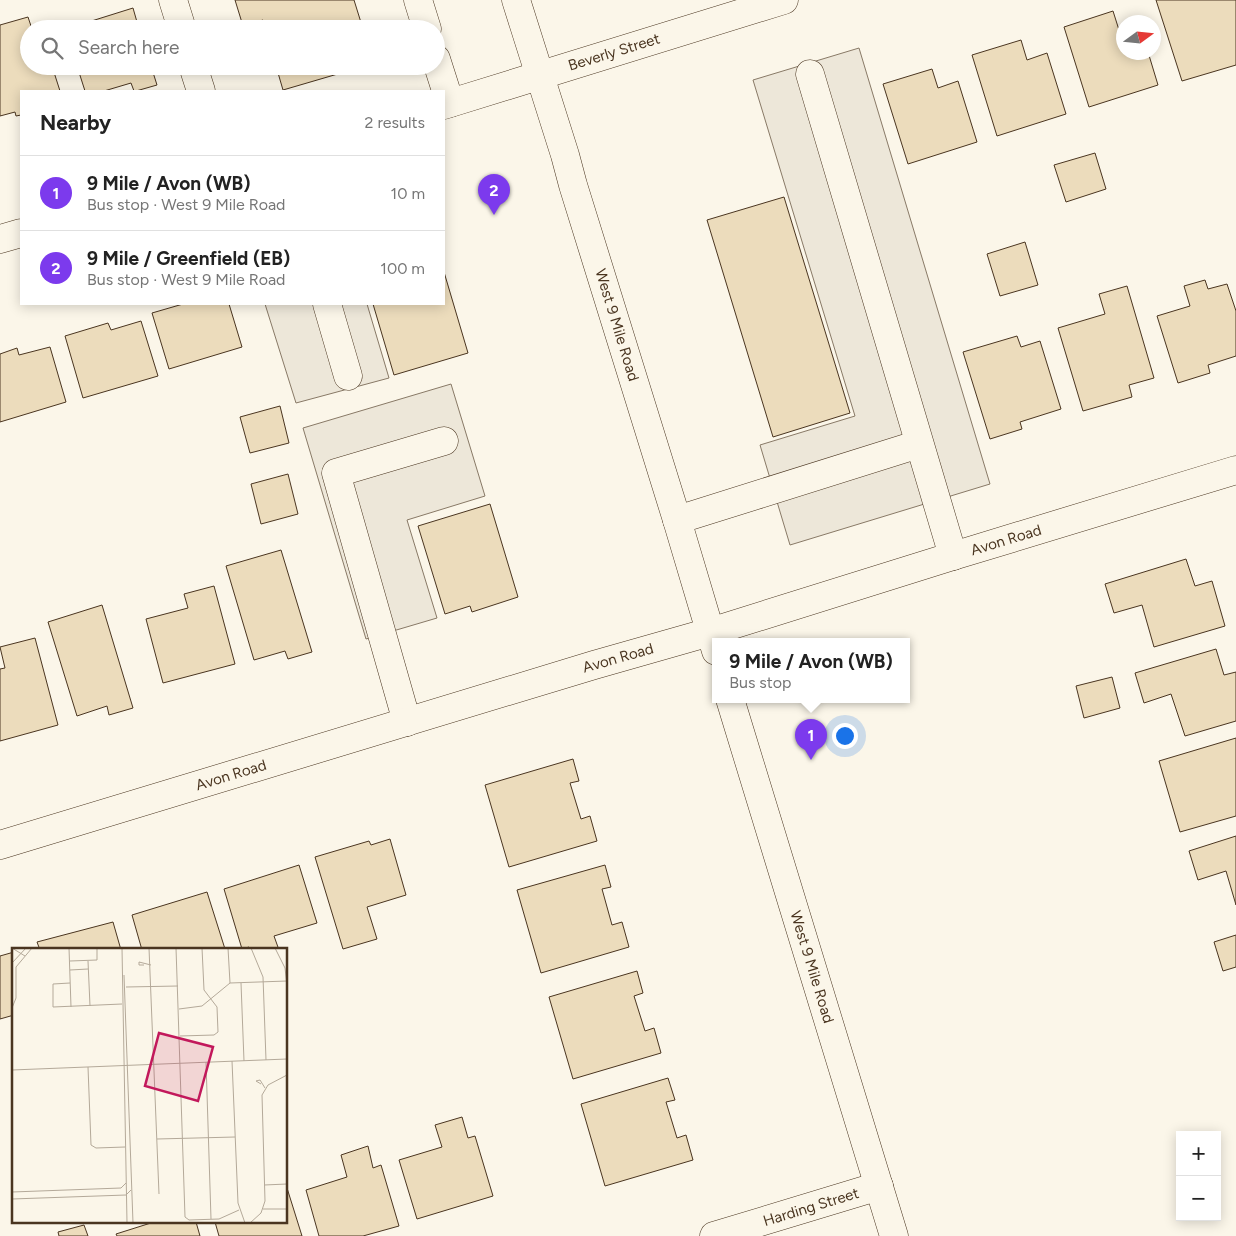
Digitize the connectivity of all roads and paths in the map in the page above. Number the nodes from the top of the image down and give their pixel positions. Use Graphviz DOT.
graph roads {
  1 [pos="174,0"];
  2 [pos="418,0"];
  3 [pos="516,0"];
  4 [pos="784,0"];
  5 [pos="180,20"];
  6 [pos="424,20"];
  7 [pos="810,74"];
  8 [pos="196,75"];
  9 [pos="440,75"];
  10 [pos="540,75"];
  11 [pos="201,90"];
  12 [pos="444,90"];
  13 [pos="447,104"];
  14 [pos="20,233"];
  15 [pos="0,239"];
  16 [pos="327,305"];
  17 [pos="348,376"];
  18 [pos="444,441"];
  19 [pos="919,444"];
  20 [pos="1236,470"];
  21 [pos="677,520"];
  22 [pos="953,556"];
  23 [pos="724,638"];
  24 [pos="712,639"];
  25 [pos="712,642"];
  26 [pos="731,703"];
  27 [pos="407,722"];
  28 [pos="0,845"];
  29 [pos="879,1186"];
  30 [pos="714,1236"];
  31 [pos="894,1236"];
  1 -- 5 [label="street"];
  2 -- 6 [label="street"];
  3 -- 10 [label="street, West 9 Mile Road"];
  4 -- 10 [label="street, Beverly Street"];
  7 -- 19 [label="street"];
  8 -- 11 [label="street"];
  9 -- 12 [label="street"];
  10 -- 13 [label="street, Beverly Street"];
  10 -- 21 [label="street, West 9 Mile Road"];
  14 -- 15 [label="street"];
  16 -- 17 [label="street"];
  18 -- 27 [label="street"];
  19 -- 21 [label="street"];
  19 -- 22 [label="street"];
  20 -- 22 [label="street, Avon Road"];
  21 -- 24 [label="street, West 9 Mile Road"];
  22 -- 23 [label="street, Avon Road"];
  25 -- 27 [label="street, Avon Road"];
  26 -- 29 [label="street, West 9 Mile Road"];
  27 -- 28 [label="street, Avon Road"];
  29 -- 30 [label="street, Harding Street"];
  29 -- 31 [label="street, West 9 Mile Road"];
}
